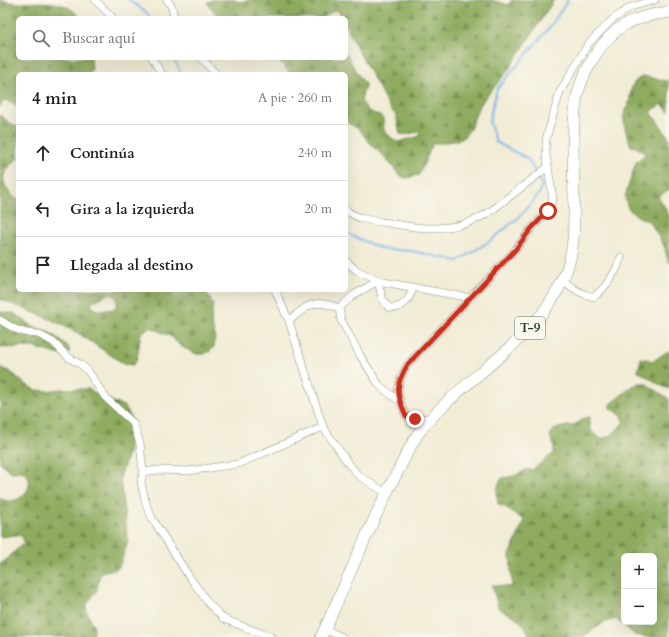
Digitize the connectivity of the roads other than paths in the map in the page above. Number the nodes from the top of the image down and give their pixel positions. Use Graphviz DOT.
graph roads {
  1 [pos="95,0"];
  2 [pos="167,0"];
  3 [pos="655,0"];
  4 [pos="644,1"];
  5 [pos="669,12"];
  6 [pos="111,16"];
  7 [pos="174,16"];
  8 [pos="153,60"];
  9 [pos="203,60"];
  10 [pos="161,72"];
  11 [pos="214,72"];
  12 [pos="545,169"];
  13 [pos="348,212"];
  14 [pos="621,257"];
  15 [pos="348,264"];
  16 [pos="563,280"];
  17 [pos="378,281"];
  18 [pos="413,288"];
  19 [pos="276,292"];
  20 [pos="471,298"];
  21 [pos="339,308"];
  22 [pos="0,320"];
  23 [pos="289,322"];
  24 [pos="400,402"];
  25 [pos="432,418"];
  26 [pos="323,428"];
  27 [pos="143,472"];
  28 [pos="386,493"];
  29 [pos="323,633"];
  30 [pos="271,637"];
  31 [pos="342,637"];
  1 -- 6 [label="street"];
  2 -- 7 [label="street"];
  3 -- 4 [label="street"];
  4 -- 12 [label="street"];
  5 -- 16 [label="highway, T-9"];
  8 -- 10 [label="street"];
  9 -- 11 [label="street"];
  12 -- 13 [label="street"];
  12 -- 20 [label="street"];
  14 -- 16 [label="street"];
  15 -- 17 [label="street"];
  16 -- 25 [label="highway, T-9"];
  17 -- 18 [label="street"];
  17 -- 18 [label="street"];
  17 -- 21 [label="street"];
  18 -- 20 [label="street"];
  19 -- 23 [label="street"];
  20 -- 24 [label="street"];
  21 -- 23 [label="street"];
  21 -- 24 [label="street"];
  22 -- 27 [label="street"];
  23 -- 26 [label="street"];
  24 -- 25 [label="street"];
  25 -- 28 [label="highway, T-9"];
  26 -- 27 [label="street"];
  26 -- 28 [label="street"];
  27 -- 30 [label="street"];
  28 -- 29 [label="highway, T-9"];
  29 -- 31 [label="street"];
}
